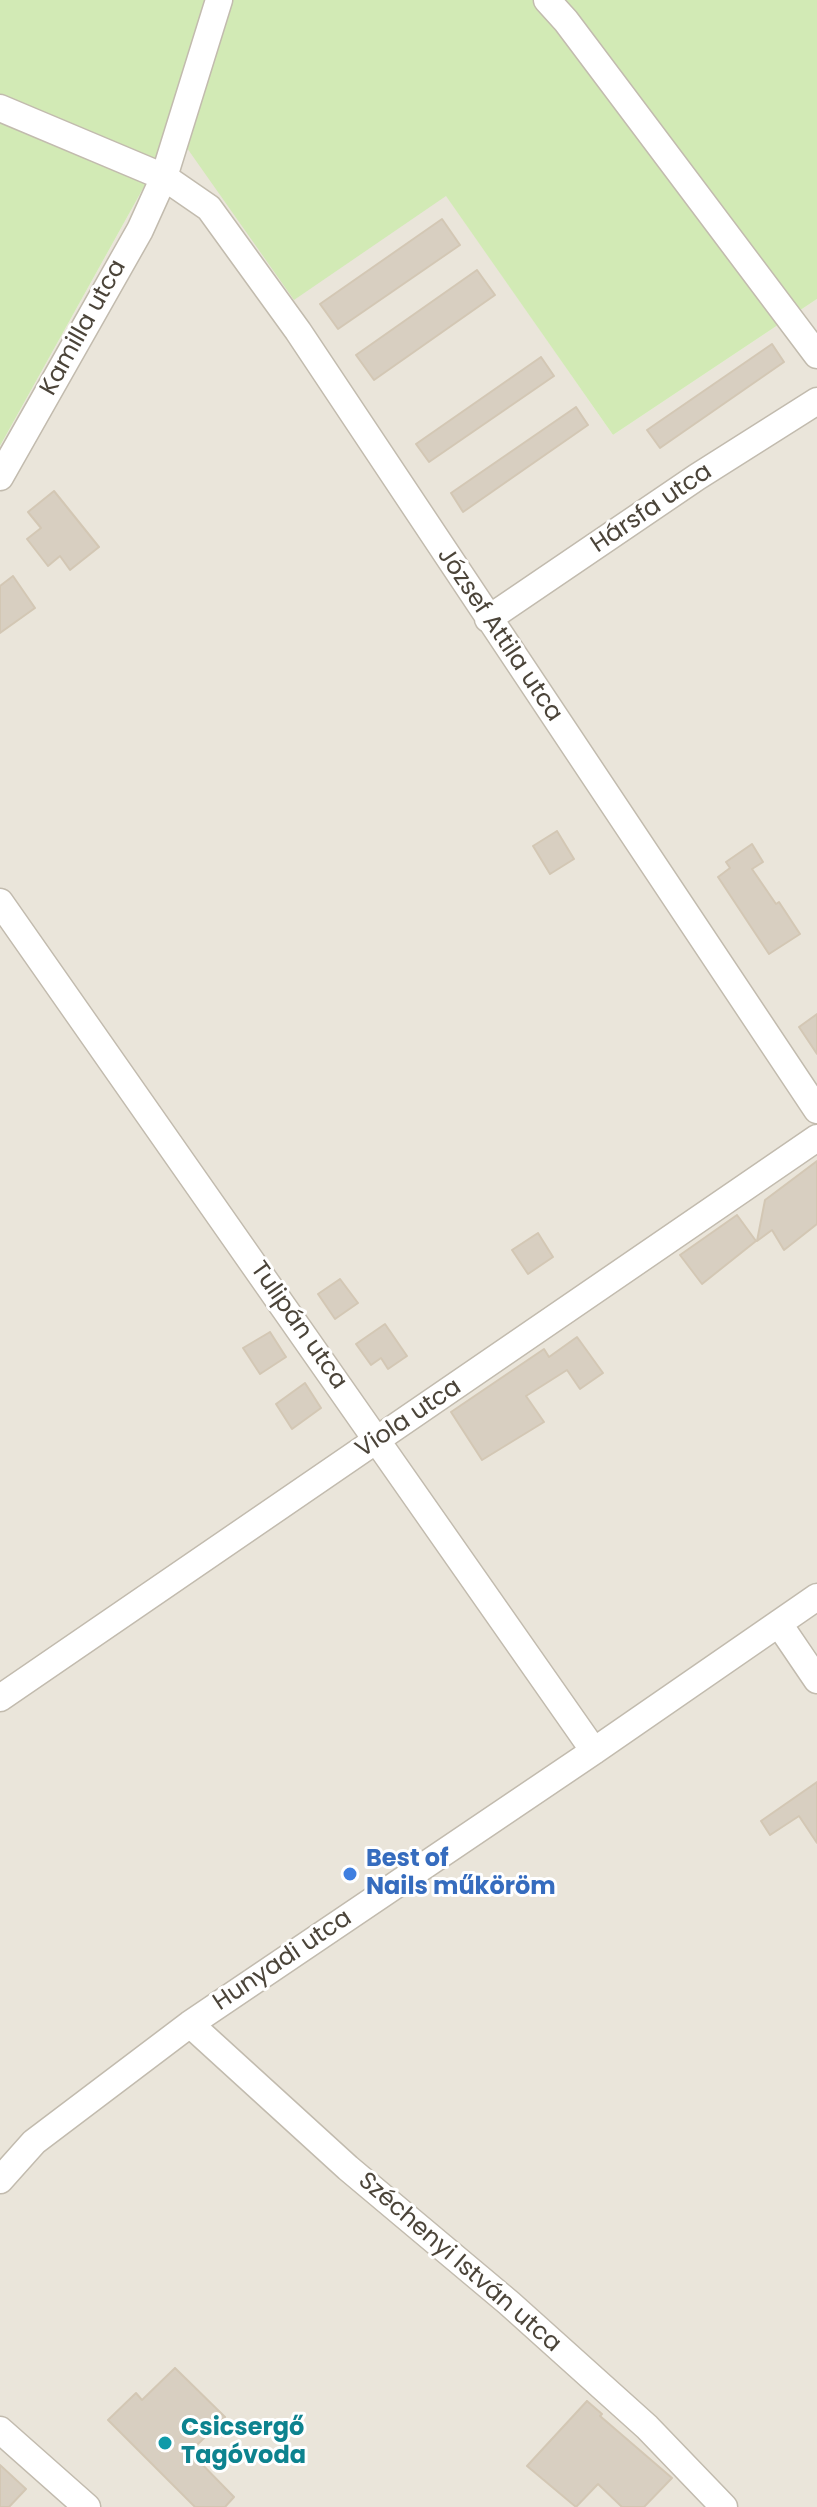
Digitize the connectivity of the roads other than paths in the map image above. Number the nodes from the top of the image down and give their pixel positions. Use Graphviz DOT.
graph roads {
  1 [pos="219,0"];
  2 [pos="547,0"];
  3 [pos="0,108"];
  4 [pos="164,177"];
  5 [pos="817,355"];
  6 [pos="817,401"];
  7 [pos="0,477"];
  8 [pos="488,619"];
  9 [pos="0,902"];
  10 [pos="817,1110"];
  11 [pos="817,1138"];
  12 [pos="379,1440"];
  13 [pos="817,1597"];
  14 [pos="779,1624"];
  15 [pos="817,1680"];
  16 [pos="0,1698"];
  17 [pos="594,1751"];
  18 [pos="190,2024"];
  19 [pos="0,2180"];
  20 [pos="0,2430"];
  21 [pos="87,2507"];
  22 [pos="724,2507"];
  1 -- 4 [label="street, Kamilla utca"];
  2 -- 5 [label="street"];
  3 -- 4 [label="street, József Attila utca"];
  4 -- 7 [label="street, Kamilla utca"];
  4 -- 8 [label="street, József Attila utca"];
  6 -- 8 [label="street, Hársfa utca"];
  8 -- 10 [label="street, József Attila utca"];
  9 -- 12 [label="street, Tulipán utca"];
  11 -- 12 [label="street, Viola utca"];
  12 -- 16 [label="street, Viola utca"];
  12 -- 17 [label="street, Tulipán utca"];
  13 -- 14 [label="street, Hunyadi utca"];
  14 -- 15 [label="street"];
  14 -- 17 [label="street, Hunyadi utca"];
  17 -- 18 [label="street, Hunyadi utca"];
  18 -- 19 [label="street, Hunyadi utca"];
  18 -- 22 [label="street, Széchenyi István utca"];
  20 -- 21 [label="street"];
}
